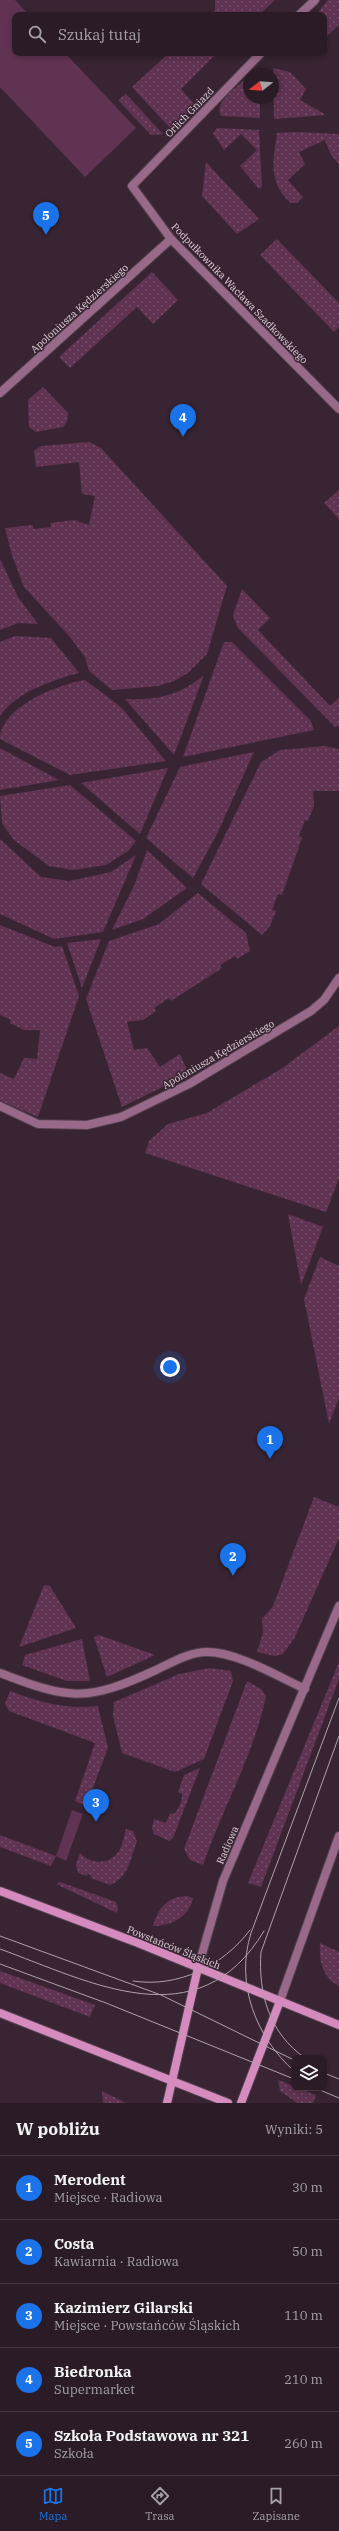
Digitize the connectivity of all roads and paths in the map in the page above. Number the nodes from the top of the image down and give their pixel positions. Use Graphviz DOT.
graph roads {
  1 [pos="314,0"];
  2 [pos="302,12"];
  3 [pos="258,56"];
  4 [pos="132,186"];
  5 [pos="171,239"];
  6 [pos="0,392"];
  7 [pos="339,409"];
  8 [pos="339,978"];
  9 [pos="0,1106"];
  10 [pos="339,1606"];
  11 [pos="0,1673"];
  12 [pos="305,1689"];
  13 [pos="339,1836"];
  14 [pos="0,1891"];
  15 [pos="198,1968"];
  16 [pos="280,2001"];
  17 [pos="0,2013"];
  18 [pos="339,2025"];
  19 [pos="171,2080"];
  20 [pos="167,2103"];
  21 [pos="228,2103"];
  22 [pos="241,2103"];
  1 -- 2 [label="street"];
  3 -- 4 [label="street, Orlich Gniazd"];
  4 -- 5 [label="street, Podpułkownika Wacława Szadkowskiego"];
  5 -- 6 [label="street, Apoloniusza Kędzierskiego"];
  5 -- 7 [label="street, Podpułkownika Wacława Szadkowskiego"];
  8 -- 9 [label="street, Apoloniusza Kędzierskiego"];
  10 -- 12 [label="street, Radiowa"];
  11 -- 12 [label="street"];
  12 -- 15 [label="street, Radiowa"];
  13 -- 16 [label="street"];
  14 -- 15 [label="main road, Powstańców Śląskich"];
  15 -- 16 [label="main road, Powstańców Śląskich"];
  15 -- 19 [label="main road, Radiowa"];
  16 -- 18 [label="main road, Powstańców Śląskich"];
  16 -- 22 [label="main road"];
  17 -- 19 [label="main road"];
  19 -- 20 [label="main road, Radiowa"];
  19 -- 21 [label="main road"];
}
